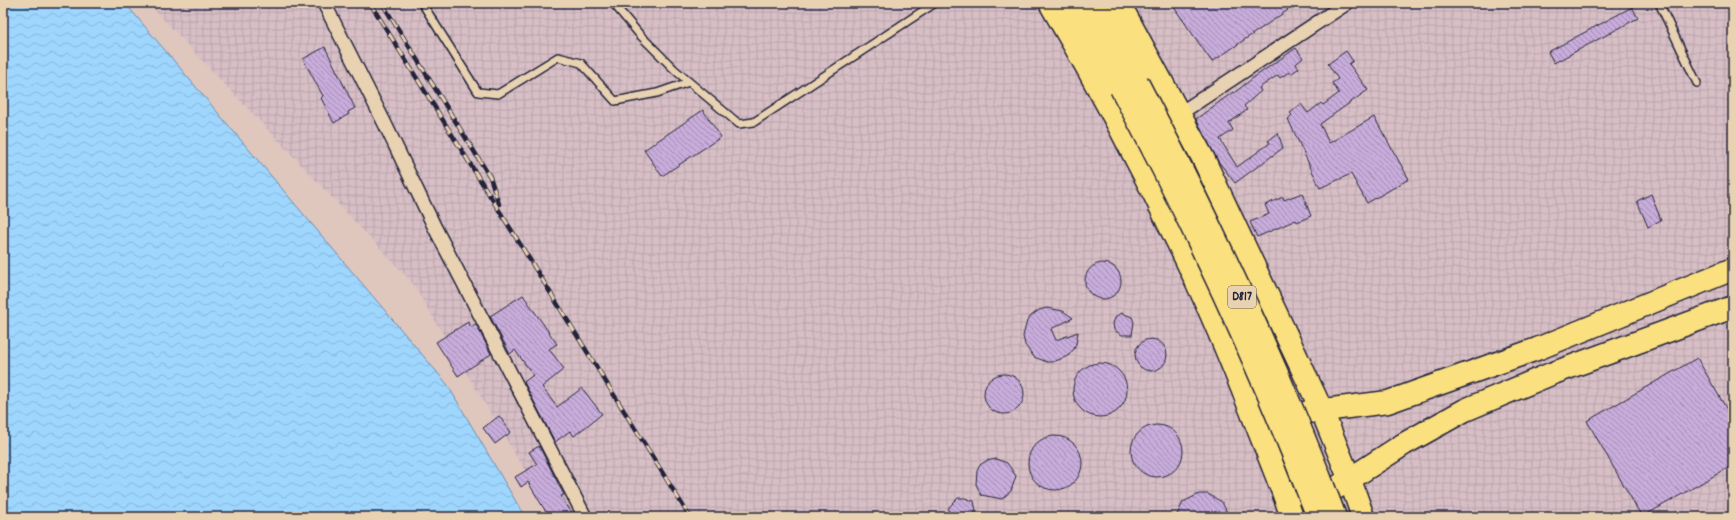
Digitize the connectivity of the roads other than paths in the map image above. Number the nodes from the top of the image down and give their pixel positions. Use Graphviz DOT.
graph roads {
  1 [pos="324,3"];
  2 [pos="422,3"];
  3 [pos="614,3"];
  4 [pos="935,3"];
  5 [pos="1050,3"];
  6 [pos="1072,3"];
  7 [pos="1094,3"];
  8 [pos="1118,3"];
  9 [pos="1348,3"];
  10 [pos="1659,3"];
  11 [pos="689,82"];
  12 [pos="1697,82"];
  13 [pos="1129,85"];
  14 [pos="1179,114"];
  15 [pos="1733,269"];
  16 [pos="1733,307"];
  17 [pos="1322,412"];
  18 [pos="1260,435"];
  19 [pos="1350,480"];
  20 [pos="1283,492"];
  21 [pos="585,517"];
  22 [pos="1292,517"];
  23 [pos="1318,517"];
  24 [pos="1335,517"];
  25 [pos="1362,517"];
  1 -- 21 [label="street"];
  2 -- 11 [label="lane"];
  3 -- 11 [label="lane"];
  4 -- 11 [label="lane"];
  5 -- 18 [label="highway"];
  6 -- 13 [label="highway, D817"];
  7 -- 13 [label="highway, D817"];
  8 -- 14 [label="highway"];
  9 -- 14 [label="street"];
  10 -- 12 [label="lane"];
  13 -- 23 [label="highway, D817, bridge"];
  13 -- 24 [label="highway, D817, bridge"];
  14 -- 17 [label="highway"];
  15 -- 17 [label="highway"];
  16 -- 19 [label="highway"];
  17 -- 18 [label="highway"];
  17 -- 19 [label="highway"];
  18 -- 20 [label="highway"];
  19 -- 20 [label="highway"];
  19 -- 25 [label="highway"];
  20 -- 22 [label="highway"];
}
